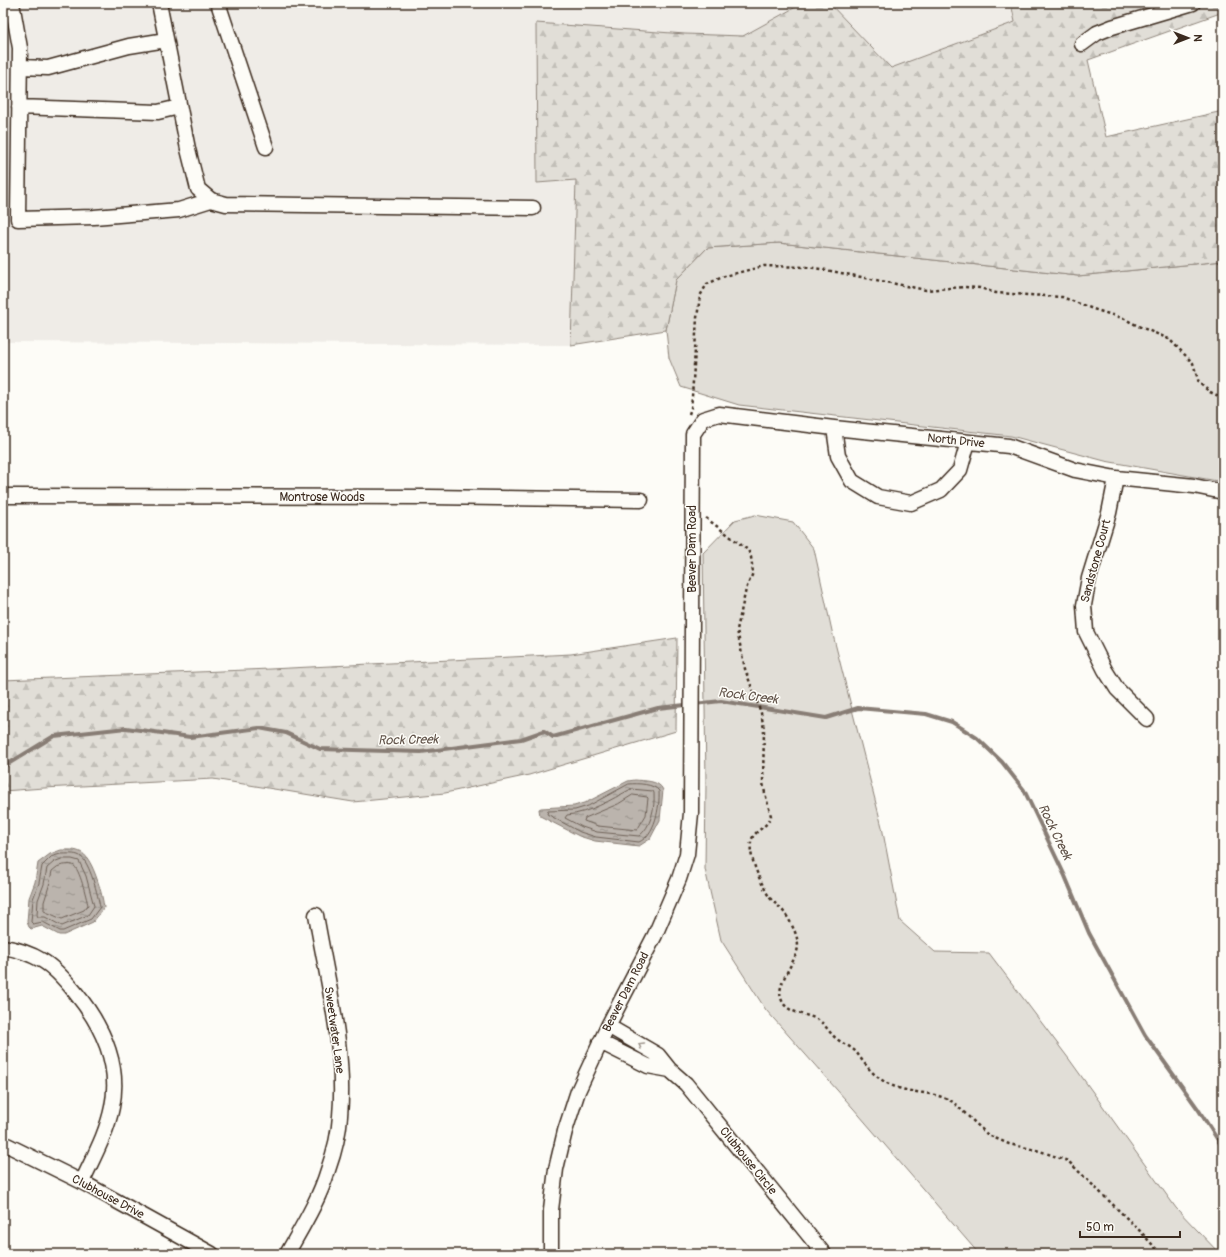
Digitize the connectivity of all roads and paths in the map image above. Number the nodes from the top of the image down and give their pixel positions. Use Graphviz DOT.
graph roads {
  1 [pos="12,3"];
  2 [pos="159,3"];
  3 [pos="218,3"];
  4 [pos="1193,3"];
  5 [pos="1161,7"];
  6 [pos="166,40"];
  7 [pos="1082,44"];
  8 [pos="20,67"];
  9 [pos="19,107"];
  10 [pos="179,107"];
  11 [pos="266,147"];
  12 [pos="211,200"];
  13 [pos="533,208"];
  14 [pos="695,336"];
  15 [pos="1223,398"];
  16 [pos="834,428"];
  17 [pos="693,434"];
  18 [pos="968,442"];
  19 [pos="1116,478"];
  20 [pos="1223,492"];
  21 [pos="3,496"];
  22 [pos="641,500"];
  23 [pos="693,507"];
  24 [pos="1147,719"];
  25 [pos="316,915"];
  26 [pos="3,947"];
  27 [pos="608,1026"];
  28 [pos="600,1042"];
  29 [pos="670,1070"];
  30 [pos="3,1143"];
  31 [pos="82,1182"];
  32 [pos="212,1254"];
  33 [pos="287,1254"];
  34 [pos="551,1254"];
  35 [pos="824,1254"];
  36 [pos="1161,1254"];
  1 -- 8 [label="street"];
  2 -- 6 [label="street"];
  3 -- 11 [label="street"];
  4 -- 5 [label="street"];
  5 -- 7 [label="street"];
  6 -- 8 [label="street"];
  6 -- 10 [label="street"];
  8 -- 9 [label="street"];
  9 -- 10 [label="street"];
  9 -- 12 [label="street"];
  10 -- 12 [label="street"];
  12 -- 13 [label="street"];
  14 -- 15 [label="path"];
  16 -- 17 [label="street, North Drive"];
  16 -- 18 [label="street, North Drive"];
  16 -- 18 [label="street"];
  17 -- 23 [label="street, Beaver Dam Road"];
  18 -- 19 [label="street, North Drive"];
  19 -- 20 [label="street, North Drive"];
  19 -- 24 [label="street, Sandstone Court"];
  21 -- 22 [label="street, Montrose Woods"];
  23 -- 27 [label="street, Beaver Dam Road"];
  23 -- 36 [label="path"];
  25 -- 33 [label="street, Sweetwater Lane"];
  26 -- 31 [label="street"];
  27 -- 28 [label="street, Beaver Dam Road"];
  29 -- 27 [label="street, Clubhouse Circle, one-way"];
  28 -- 29 [label="street"];
  28 -- 34 [label="street, Beaver Dam Road"];
  29 -- 35 [label="street, Clubhouse Circle"];
  30 -- 31 [label="street, Clubhouse Drive"];
  31 -- 32 [label="street, Clubhouse Drive"];
}
